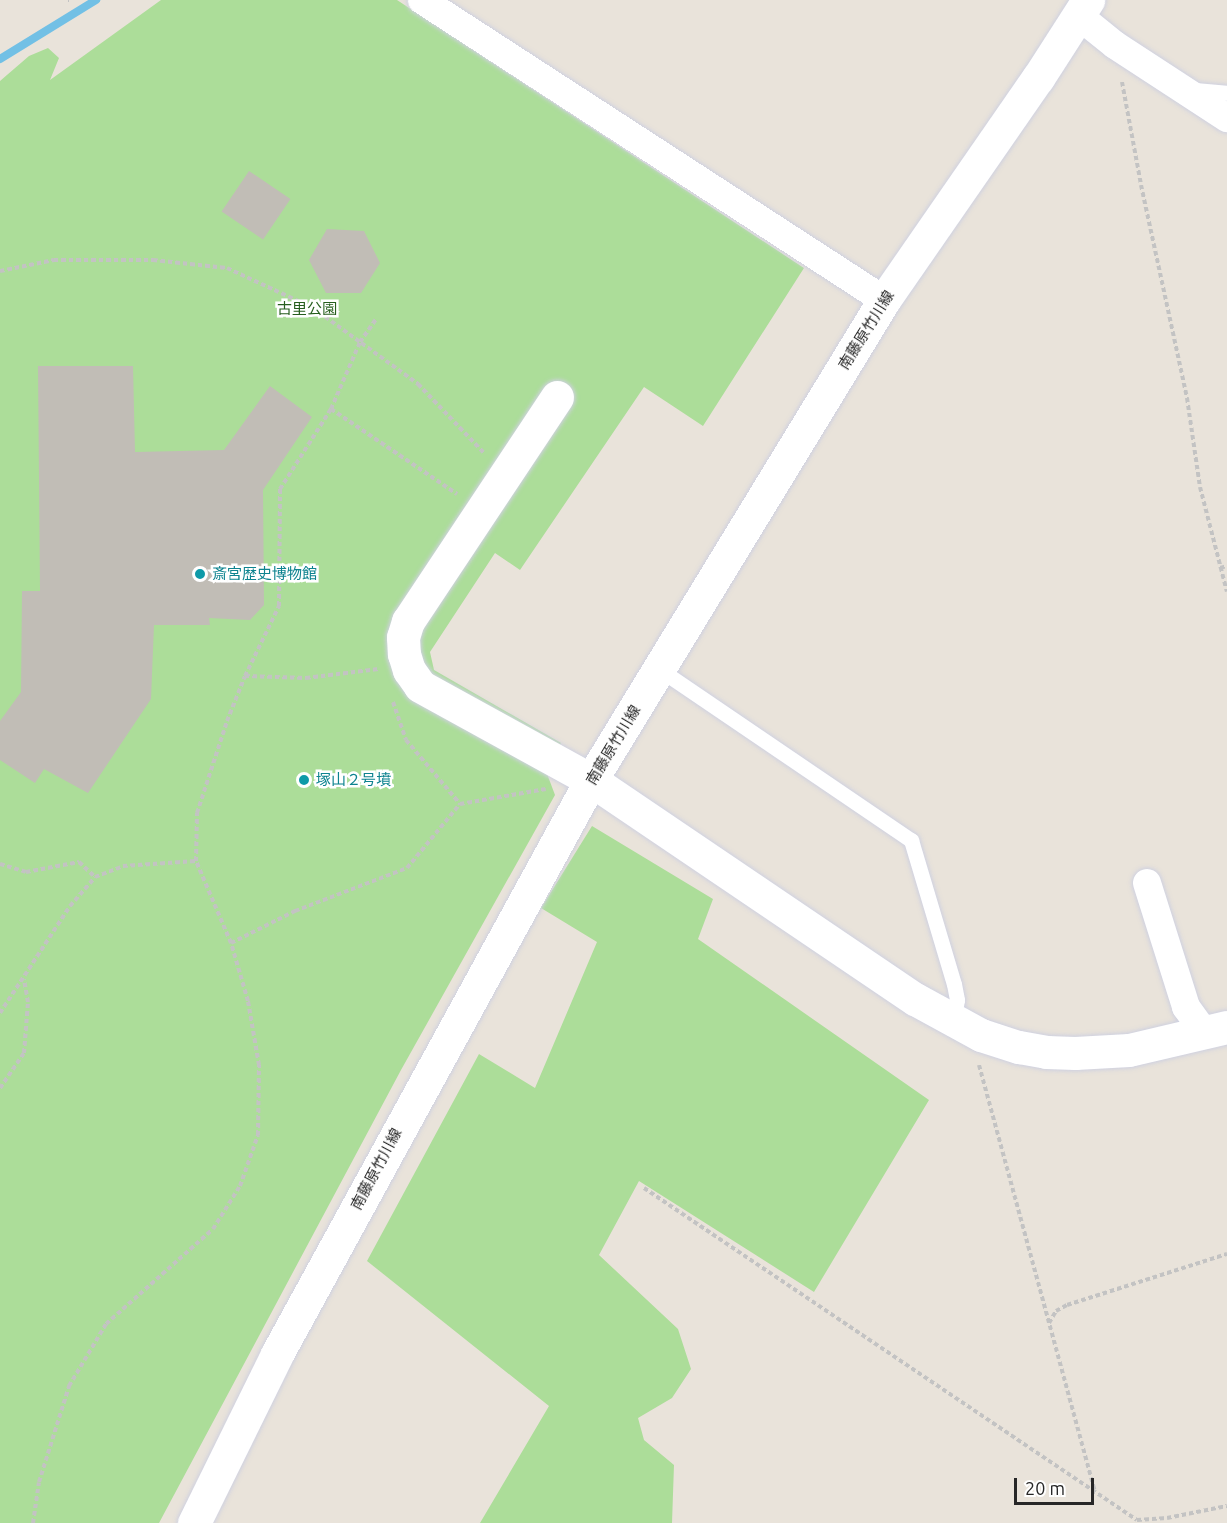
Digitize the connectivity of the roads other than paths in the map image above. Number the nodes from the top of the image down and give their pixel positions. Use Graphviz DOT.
graph roads {
  1 [pos="422,0"];
  2 [pos="1084,8"];
  3 [pos="1182,89"];
  4 [pos="1227,93"];
  5 [pos="1227,118"];
  6 [pos="884,300"];
  7 [pos="557,397"];
  8 [pos="659,669"];
  9 [pos="591,780"];
  10 [pos="1147,883"];
  11 [pos="967,1028"];
  12 [pos="1216,1030"];
  13 [pos="194,1523"];
  1 -- 6 [label="street"];
  2 -- 3 [label="street"];
  2 -- 6 [label="main road, 南藤原竹川線"];
  3 -- 4 [label="lane"];
  3 -- 5 [label="street"];
  6 -- 8 [label="main road, 南藤原竹川線"];
  7 -- 9 [label="main road"];
  8 -- 9 [label="main road, 南藤原竹川線"];
  8 -- 11 [label="lane"];
  9 -- 11 [label="main road"];
  9 -- 13 [label="main road, 南藤原竹川線"];
  10 -- 12 [label="street"];
  11 -- 12 [label="main road"];
}
